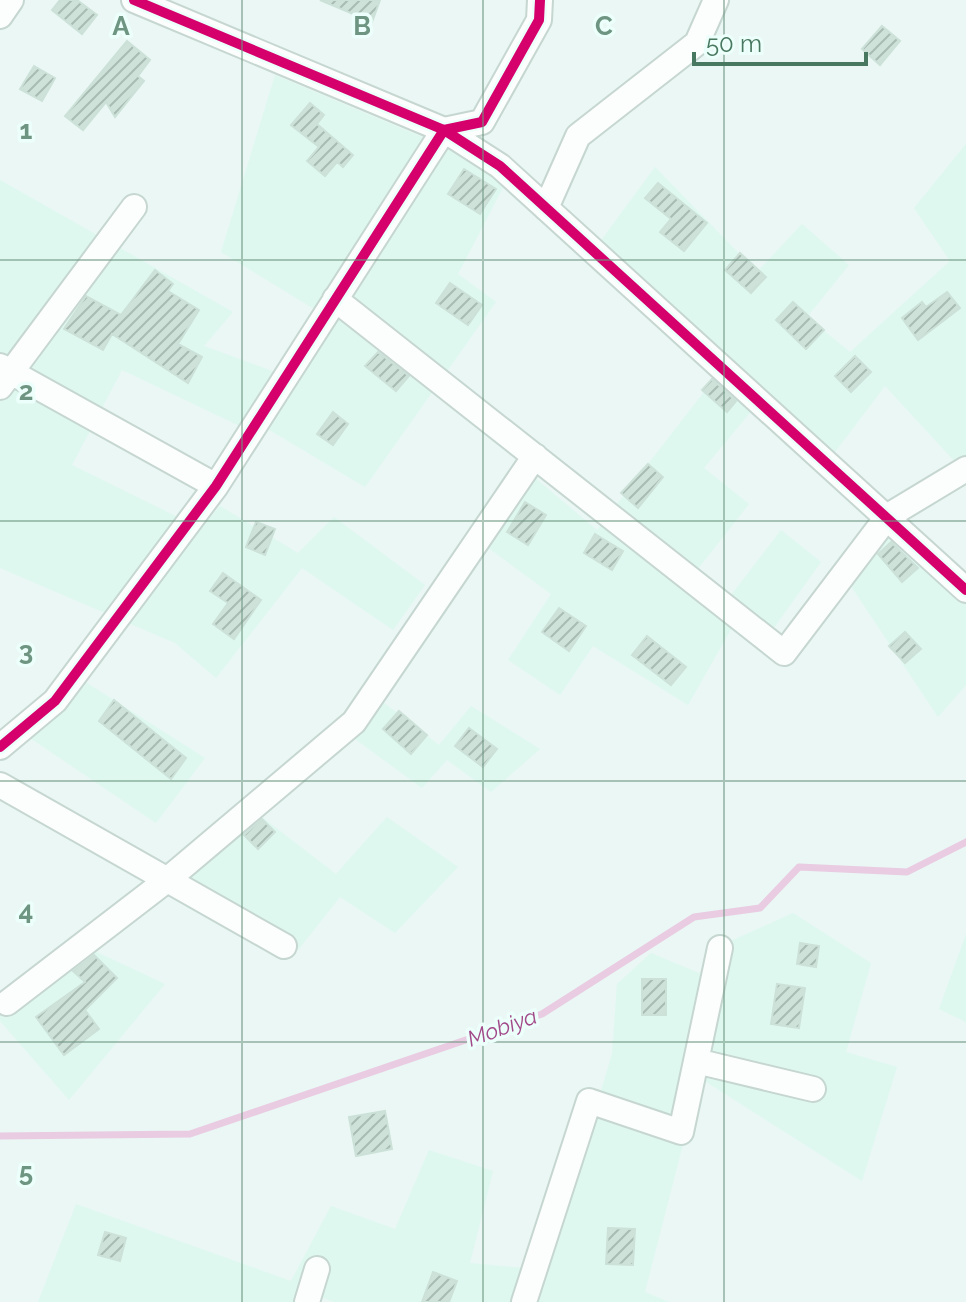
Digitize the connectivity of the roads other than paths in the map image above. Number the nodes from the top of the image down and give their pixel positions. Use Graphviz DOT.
graph roads {
  1 [pos="11,0"];
  2 [pos="134,0"];
  3 [pos="540,0"];
  4 [pos="716,0"];
  5 [pos="0,16"];
  6 [pos="444,130"];
  7 [pos="134,207"];
  8 [pos="546,208"];
  9 [pos="335,299"];
  10 [pos="4,375"];
  11 [pos="535,456"];
  12 [pos="966,469"];
  13 [pos="216,486"];
  14 [pos="888,516"];
  15 [pos="966,590"];
  16 [pos="0,747"];
  17 [pos="0,785"];
  18 [pos="167,880"];
  19 [pos="284,946"];
  20 [pos="720,948"];
  21 [pos="7,1003"];
  22 [pos="696,1061"];
  23 [pos="813,1089"];
  24 [pos="317,1269"];
  25 [pos="307,1302"];
  26 [pos="524,1302"];
  1 -- 5 [label="street"];
  2 -- 6 [label="street"];
  3 -- 6 [label="street"];
  4 -- 8 [label="street"];
  6 -- 8 [label="street"];
  6 -- 9 [label="street"];
  7 -- 10 [label="street"];
  8 -- 14 [label="street"];
  9 -- 11 [label="street"];
  9 -- 13 [label="street"];
  10 -- 13 [label="street"];
  11 -- 14 [label="street"];
  11 -- 18 [label="street"];
  12 -- 14 [label="street"];
  13 -- 16 [label="street"];
  14 -- 15 [label="street"];
  17 -- 18 [label="street"];
  18 -- 19 [label="street"];
  18 -- 21 [label="street"];
  20 -- 22 [label="street"];
  22 -- 23 [label="street"];
  22 -- 26 [label="street"];
  24 -- 25 [label="street"];
}
